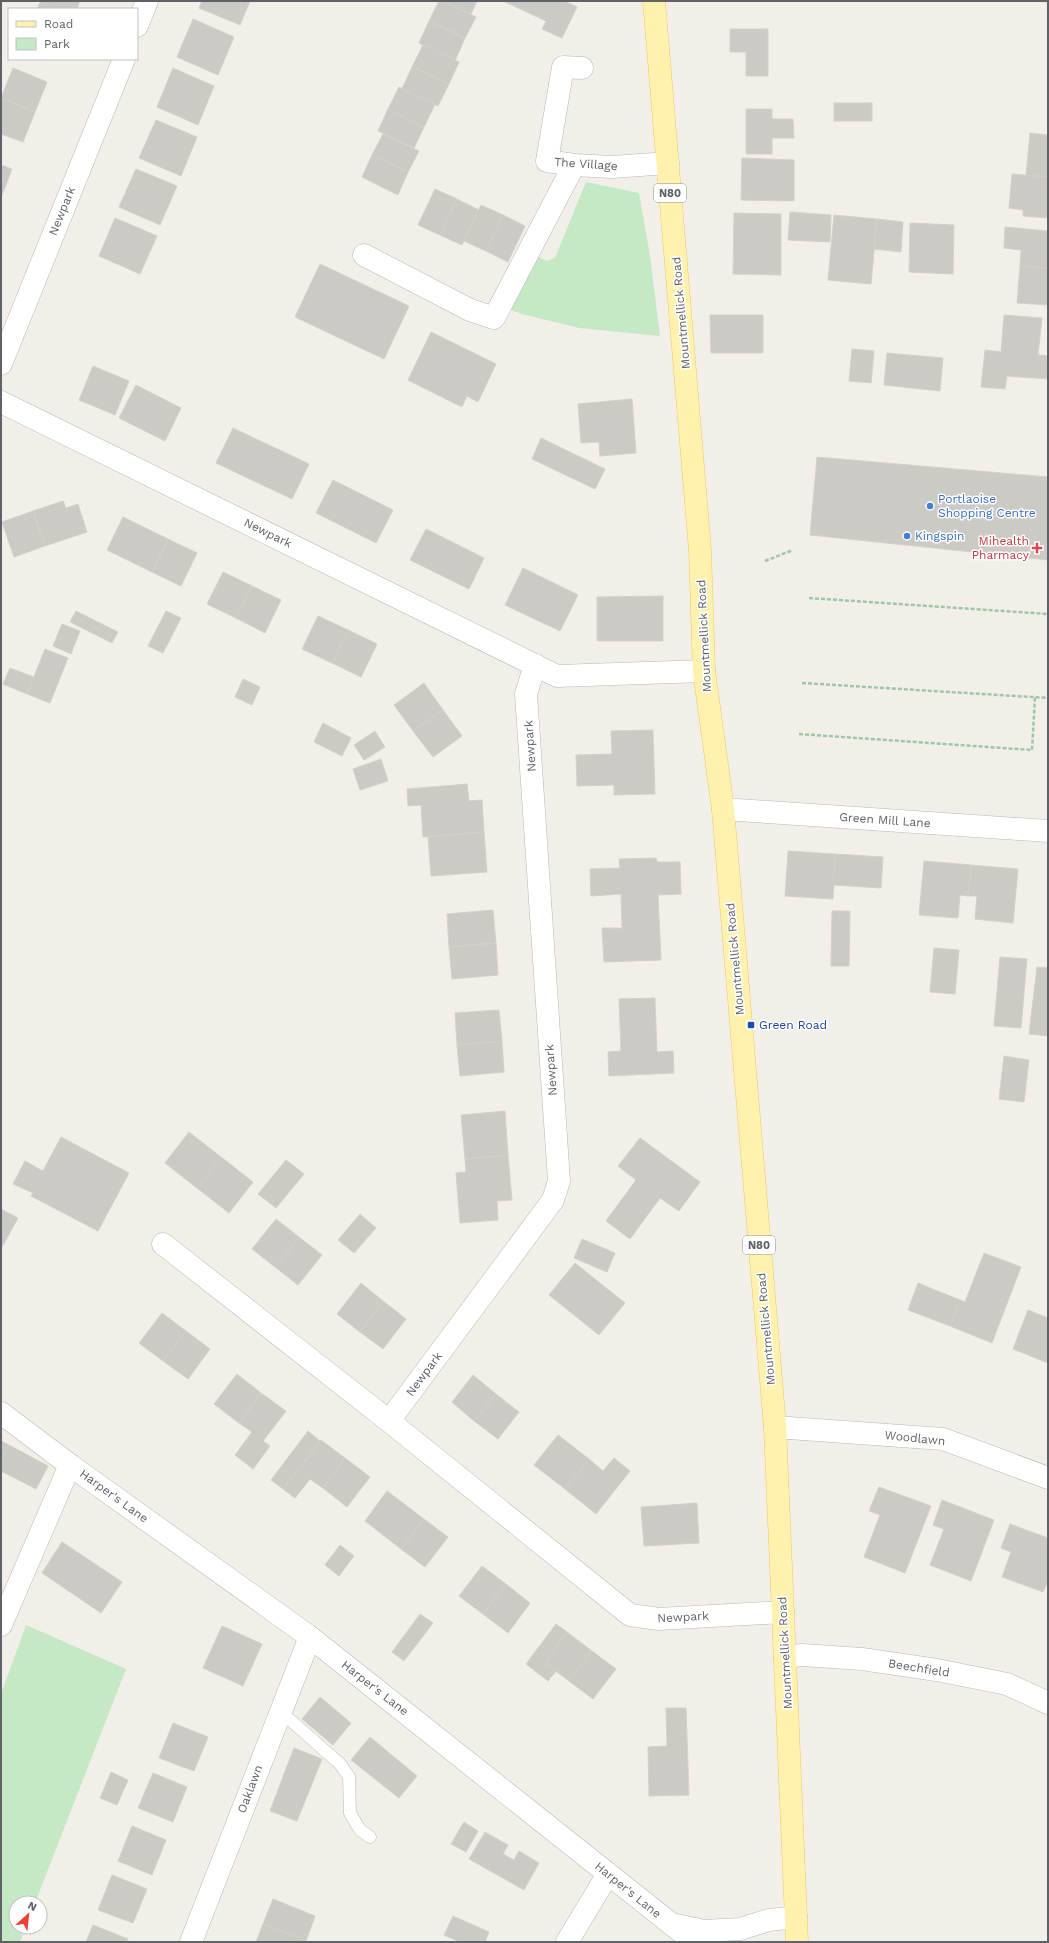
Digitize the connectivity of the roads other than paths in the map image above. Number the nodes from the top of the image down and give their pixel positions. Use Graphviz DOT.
graph roads {
  1 [pos="147,1"];
  2 [pos="654,1"];
  3 [pos="138,24"];
  4 [pos="124,60"];
  5 [pos="582,68"];
  6 [pos="668,163"];
  7 [pos="574,165"];
  8 [pos="364,255"];
  9 [pos="1,364"];
  10 [pos="1,402"];
  11 [pos="535,665"];
  12 [pos="704,671"];
  13 [pos="723,809"];
  14 [pos="1048,831"];
  15 [pos="163,1244"];
  16 [pos="1,1413"];
  17 [pos="389,1421"];
  18 [pos="775,1427"];
  19 [pos="70,1465"];
  20 [pos="1048,1478"];
  21 [pos="783,1612"];
  22 [pos="1,1625"];
  23 [pos="310,1637"];
  24 [pos="785,1657"];
  25 [pos="1048,1703"];
  26 [pos="280,1711"];
  27 [pos="370,1837"];
  28 [pos="608,1874"];
  29 [pos="796,1917"];
  30 [pos="670,1924"];
  31 [pos="191,1942"];
  32 [pos="566,1942"];
  33 [pos="694,1942"];
  34 [pos="797,1942"];
  1 -- 3 [label="street"];
  2 -- 6 [label="main road, Mountmellick Road / N80"];
  4 -- 9 [label="street, Newpark"];
  5 -- 7 [label="street, The Village"];
  6 -- 7 [label="street, The Village"];
  6 -- 12 [label="main road, Mountmellick Road / N80"];
  7 -- 8 [label="street"];
  10 -- 11 [label="street, Newpark"];
  11 -- 12 [label="street, Newpark"];
  11 -- 17 [label="street, Newpark"];
  12 -- 13 [label="main road, Mountmellick Road / N80"];
  13 -- 14 [label="street, Green Mill Lane"];
  13 -- 18 [label="main road, Mountmellick Road / N80"];
  15 -- 17 [label="street, Newpark"];
  16 -- 19 [label="street, Harper's Lane"];
  17 -- 21 [label="street, Newpark"];
  18 -- 20 [label="street, Woodlawn"];
  18 -- 21 [label="main road, Mountmellick Road / N80"];
  19 -- 22 [label="street, Harper's Lane"];
  19 -- 23 [label="street, Harper's Lane"];
  21 -- 24 [label="main road, Mountmellick Road / N80"];
  23 -- 26 [label="street, Oaklawn"];
  23 -- 28 [label="street, Harper's Lane"];
  24 -- 25 [label="street, Beechfield"];
  24 -- 29 [label="main road, Mountmellick Road / N80"];
  26 -- 27 [label="lane"];
  26 -- 31 [label="street, Oaklawn"];
  28 -- 30 [label="street, Harper's Lane"];
  28 -- 32 [label="street"];
  29 -- 30 [label="street, Harper's Lane"];
  29 -- 34 [label="main road, Mountmellick Road / N80"];
  30 -- 33 [label="street, Harper's Lane"];
}
